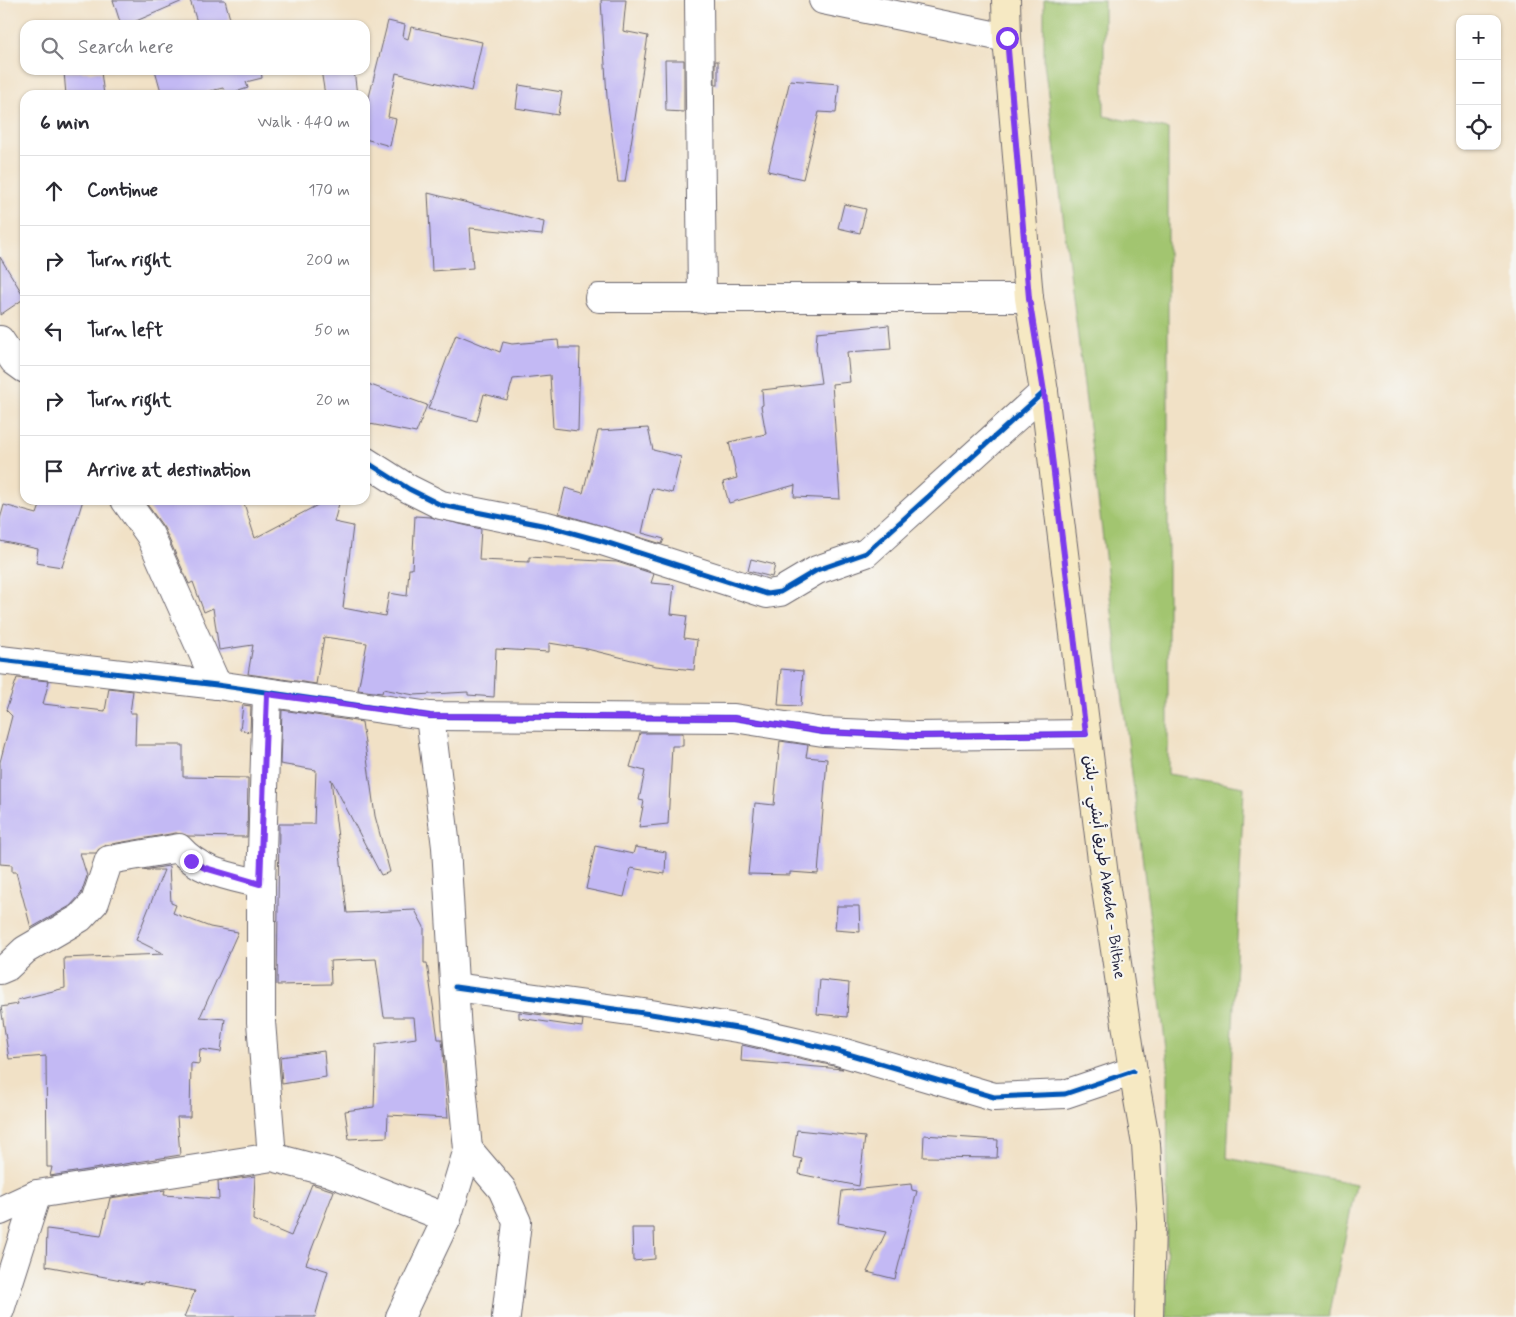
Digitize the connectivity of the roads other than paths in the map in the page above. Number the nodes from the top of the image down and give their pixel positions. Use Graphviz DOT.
graph roads {
  1 [pos="699,0"];
  2 [pos="823,0"];
  3 [pos="1006,0"];
  4 [pos="1007,38"];
  5 [pos="599,298"];
  6 [pos="1029,298"];
  7 [pos="702,299"];
  8 [pos="0,340"];
  9 [pos="20,366"];
  10 [pos="1044,392"];
  11 [pos="370,464"];
  12 [pos="129,505"];
  13 [pos="0,660"];
  14 [pos="217,686"];
  15 [pos="267,694"];
  16 [pos="430,716"];
  17 [pos="1086,734"];
  18 [pos="260,884"];
  19 [pos="0,970"];
  20 [pos="455,988"];
  21 [pos="1133,1071"];
  22 [pos="468,1149"];
  23 [pos="272,1157"];
  24 [pos="37,1194"];
  25 [pos="0,1211"];
  26 [pos="447,1218"];
  27 [pos="0,1310"];
  28 [pos="400,1317"];
  29 [pos="506,1317"];
  30 [pos="1149,1317"];
  1 -- 7 [label="street"];
  2 -- 4 [label="street"];
  3 -- 4 [label="main road, طريق أبشي - بلتن Abeche - Biltine"];
  4 -- 6 [label="main road, طريق أبشي - بلتن Abeche - Biltine"];
  5 -- 7 [label="street"];
  6 -- 7 [label="street"];
  6 -- 10 [label="main road, طريق أبشي - بلتن Abeche - Biltine"];
  8 -- 9 [label="street"];
  10 -- 11 [label="street"];
  10 -- 17 [label="main road, طريق أبشي - بلتن Abeche - Biltine"];
  12 -- 14 [label="street"];
  13 -- 14 [label="street"];
  14 -- 15 [label="street"];
  15 -- 16 [label="street"];
  15 -- 18 [label="street"];
  16 -- 17 [label="street"];
  16 -- 20 [label="street"];
  17 -- 21 [label="main road, طريق أبشي - بلتن Abeche - Biltine"];
  18 -- 19 [label="street"];
  18 -- 23 [label="street"];
  20 -- 21 [label="street"];
  20 -- 22 [label="street"];
  21 -- 30 [label="main road, طريق أبشي - بلتن Abeche - Biltine"];
  22 -- 26 [label="street"];
  22 -- 29 [label="street"];
  23 -- 24 [label="street"];
  23 -- 26 [label="street"];
  24 -- 25 [label="street"];
  24 -- 27 [label="street"];
  26 -- 28 [label="street"];
}
